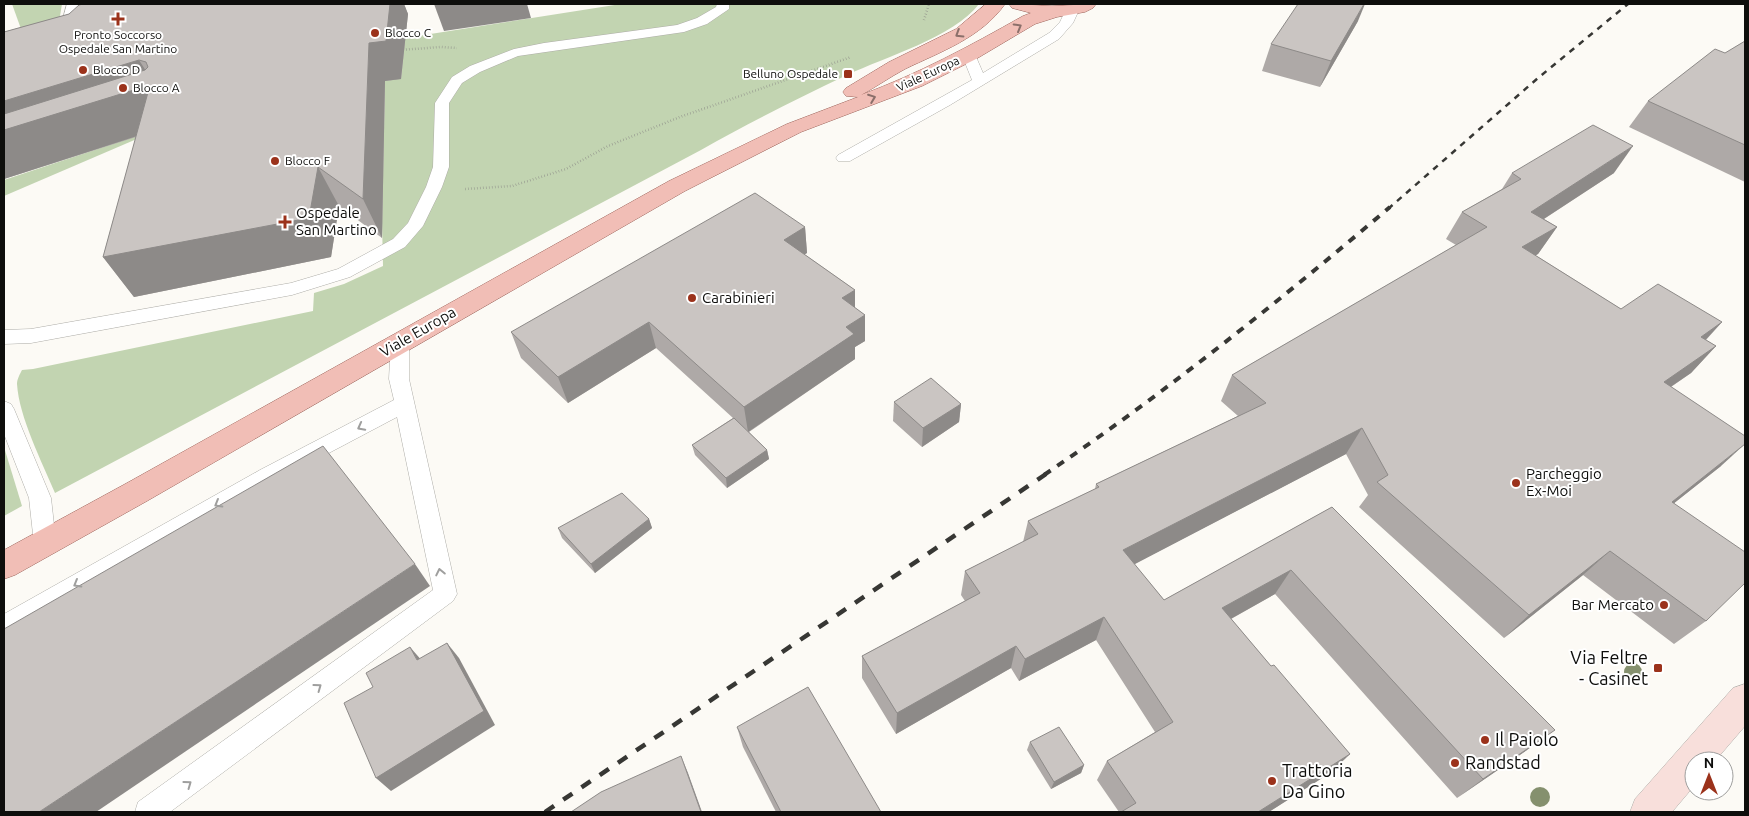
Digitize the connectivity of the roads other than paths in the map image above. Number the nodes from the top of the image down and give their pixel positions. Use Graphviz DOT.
graph roads {
  1 [pos="723,4"];
  2 [pos="996,4"];
  3 [pos="1018,4"];
  4 [pos="1072,8"];
  5 [pos="72,10"];
  6 [pos="86,10"];
  7 [pos="58,27"];
  8 [pos="969,55"];
  9 [pos="979,80"];
  10 [pos="794,128"];
  11 [pos="844,158"];
  12 [pos="4,337"];
  13 [pos="400,342"];
  14 [pos="404,404"];
  15 [pos="5,415"];
  16 [pos="45,543"];
  17 [pos="4,565"];
  18 [pos="4,626"];
  19 [pos="1745,700"];
  20 [pos="148,812"];
  21 [pos="1648,812"];
  1 -- 12 [label="lane"];
  2 -- 10 [label="main road, Viale Europa, one-way"];
  3 -- 4 [label="main road"];
  8 -- 4 [label="main road, Viale Europa, one-way"];
  4 -- 9 [label="lane"];
  5 -- 6 [label="lane"];
  5 -- 7 [label="lane"];
  8 -- 9 [label="lane"];
  10 -- 8 [label="main road, Viale Europa, one-way"];
  9 -- 11 [label="lane"];
  10 -- 13 [label="main road, Viale Europa"];
  13 -- 14 [label="lane"];
  13 -- 16 [label="main road, Viale Europa"];
  14 -- 18 [label="lane, one-way"];
  20 -- 14 [label="lane, one-way"];
  15 -- 16 [label="lane"];
  16 -- 17 [label="main road, Viale Europa"];
  19 -- 21 [label="main road"];
}
